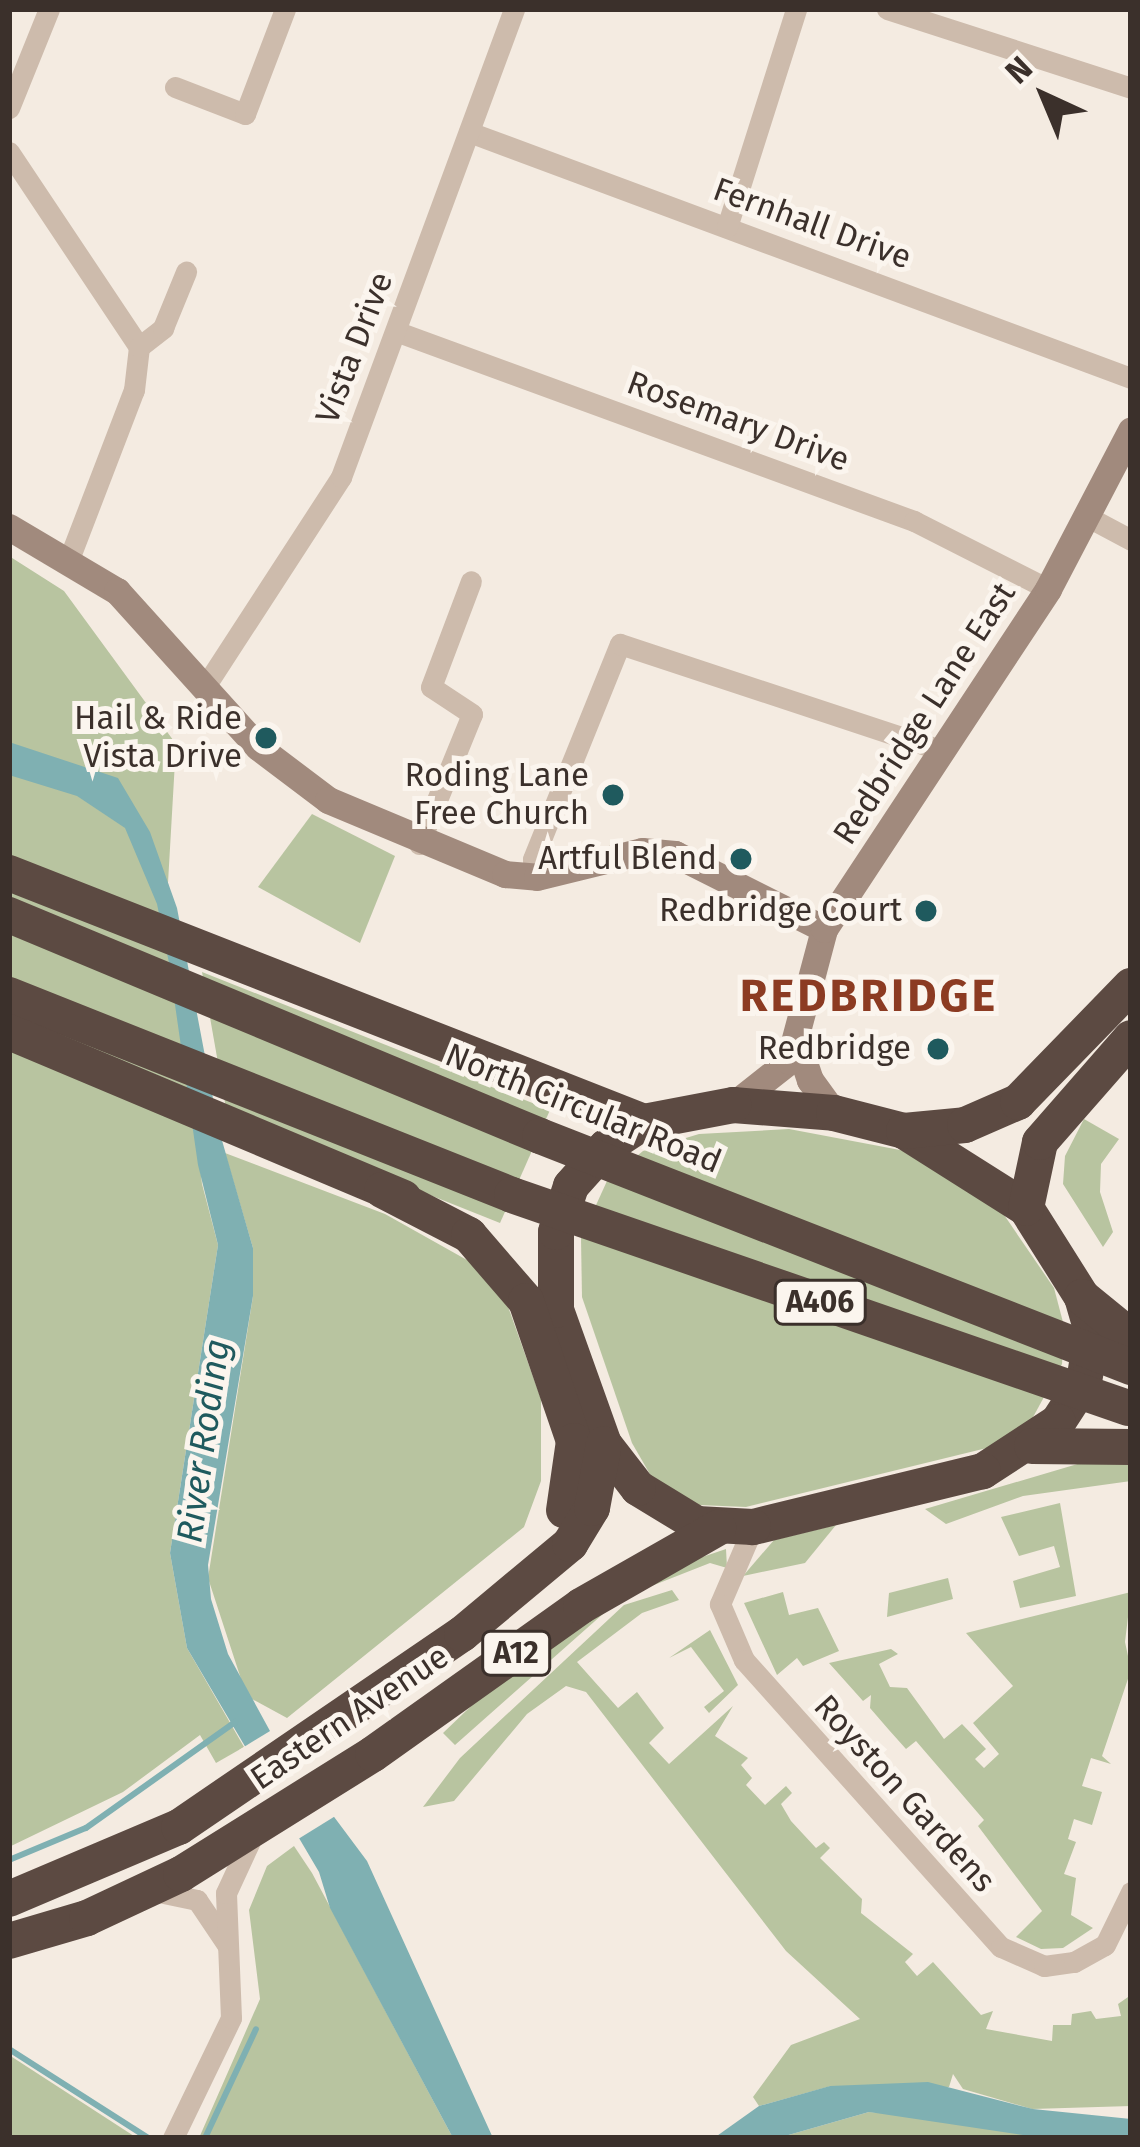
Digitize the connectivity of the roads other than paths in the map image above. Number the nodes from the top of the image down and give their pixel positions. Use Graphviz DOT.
graph roads {
  1 [pos="50,9"];
  2 [pos="285,9"];
  3 [pos="514,9"];
  4 [pos="796,9"];
  5 [pos="887,9"];
  6 [pos="175,87"];
  7 [pos="1131,88"];
  8 [pos="9,108"];
  9 [pos="470,132"];
  10 [pos="9,152"];
  11 [pos="727,227"];
  12 [pos="186,272"];
  13 [pos="398,332"];
  14 [pos="139,347"];
  15 [pos="1131,378"];
  16 [pos="1131,430"];
  17 [pos="1088,518"];
  18 [pos="9,527"];
  19 [pos="1131,540"];
  20 [pos="69,559"];
  21 [pos="471,581"];
  22 [pos="1048,590"];
  23 [pos="206,685"];
  24 [pos="943,751"];
  25 [pos="419,844"];
  26 [pos="9,873"];
  27 [pos="537,878"];
  28 [pos="9,915"];
  29 [pos="824,929"];
  30 [pos="1131,986"];
  31 [pos="9,994"];
  32 [pos="9,1033"];
  33 [pos="1131,1038"];
  34 [pos="797,1041"];
  35 [pos="733,1105"];
  36 [pos="834,1113"];
  37 [pos="644,1122"];
  38 [pos="904,1131"];
  39 [pos="382,1190"];
  40 [pos="1026,1208"];
  41 [pos="1082,1297"];
  42 [pos="556,1310"];
  43 [pos="1131,1337"];
  44 [pos="1131,1367"];
  45 [pos="1130,1408"];
  46 [pos="604,1444"];
  47 [pos="1032,1446"];
  48 [pos="1131,1447"];
  49 [pos="736,1528"];
  50 [pos="342,1722"];
  51 [pos="268,1820"];
  52 [pos="149,1892"];
  53 [pos="1131,1892"];
  54 [pos="9,1899"];
  55 [pos="9,1941"];
  56 [pos="234,1957"];
  57 [pos="173,2138"];
  1 -- 8 [label="street"];
  2 -- 6 [label="street"];
  3 -- 9 [label="street, Vista Drive"];
  4 -- 11 [label="street"];
  5 -- 7 [label="street"];
  9 -- 11 [label="street, Fernhall Drive"];
  9 -- 13 [label="street, Vista Drive"];
  10 -- 14 [label="street"];
  11 -- 15 [label="street, Fernhall Drive"];
  12 -- 14 [label="street"];
  13 -- 22 [label="street, Rosemary Drive"];
  13 -- 23 [label="street, Vista Drive"];
  14 -- 20 [label="street"];
  16 -- 17 [label="street, Redbridge Lane East"];
  17 -- 19 [label="street"];
  17 -- 22 [label="street, Redbridge Lane East"];
  18 -- 20 [label="street"];
  20 -- 23 [label="street"];
  21 -- 25 [label="street"];
  22 -- 24 [label="street, Redbridge Lane East"];
  23 -- 25 [label="street"];
  24 -- 27 [label="street"];
  24 -- 29 [label="street, Redbridge Lane East"];
  25 -- 27 [label="street"];
  26 -- 37 [label="highway"];
  27 -- 29 [label="street"];
  28 -- 44 [label="highway, North Circular Road / A406, bridge"];
  29 -- 34 [label="street, Redbridge Lane East"];
  30 -- 38 [label="highway, A12"];
  31 -- 45 [label="highway, A406, bridge"];
  32 -- 39 [label="highway"];
  33 -- 40 [label="highway"];
  34 -- 35 [label="street, Redbridge Lane East"];
  34 -- 36 [label="street"];
  35 -- 36 [label="highway, A12"];
  35 -- 37 [label="highway, A12"];
  36 -- 38 [label="highway, A12"];
  37 -- 42 [label="highway, A12"];
  38 -- 40 [label="highway, A12"];
  39 -- 42 [label="highway"];
  39 -- 50 [label="highway"];
  40 -- 41 [label="highway, A12"];
  41 -- 43 [label="highway"];
  41 -- 47 [label="highway, A12"];
  42 -- 46 [label="highway, A12"];
  46 -- 49 [label="highway, A12"];
  46 -- 50 [label="highway, Eastern Avenue / A12"];
  47 -- 48 [label="highway"];
  47 -- 49 [label="highway, A12"];
  49 -- 51 [label="highway, Eastern Avenue / A12"];
  49 -- 53 [label="street, Royston Gardens"];
  50 -- 54 [label="highway, Eastern Avenue / A12"];
  51 -- 52 [label="highway, Eastern Avenue / A12"];
  51 -- 56 [label="street"];
  52 -- 55 [label="highway, Eastern Avenue / A12"];
  52 -- 56 [label="street"];
  56 -- 57 [label="street"];
}
